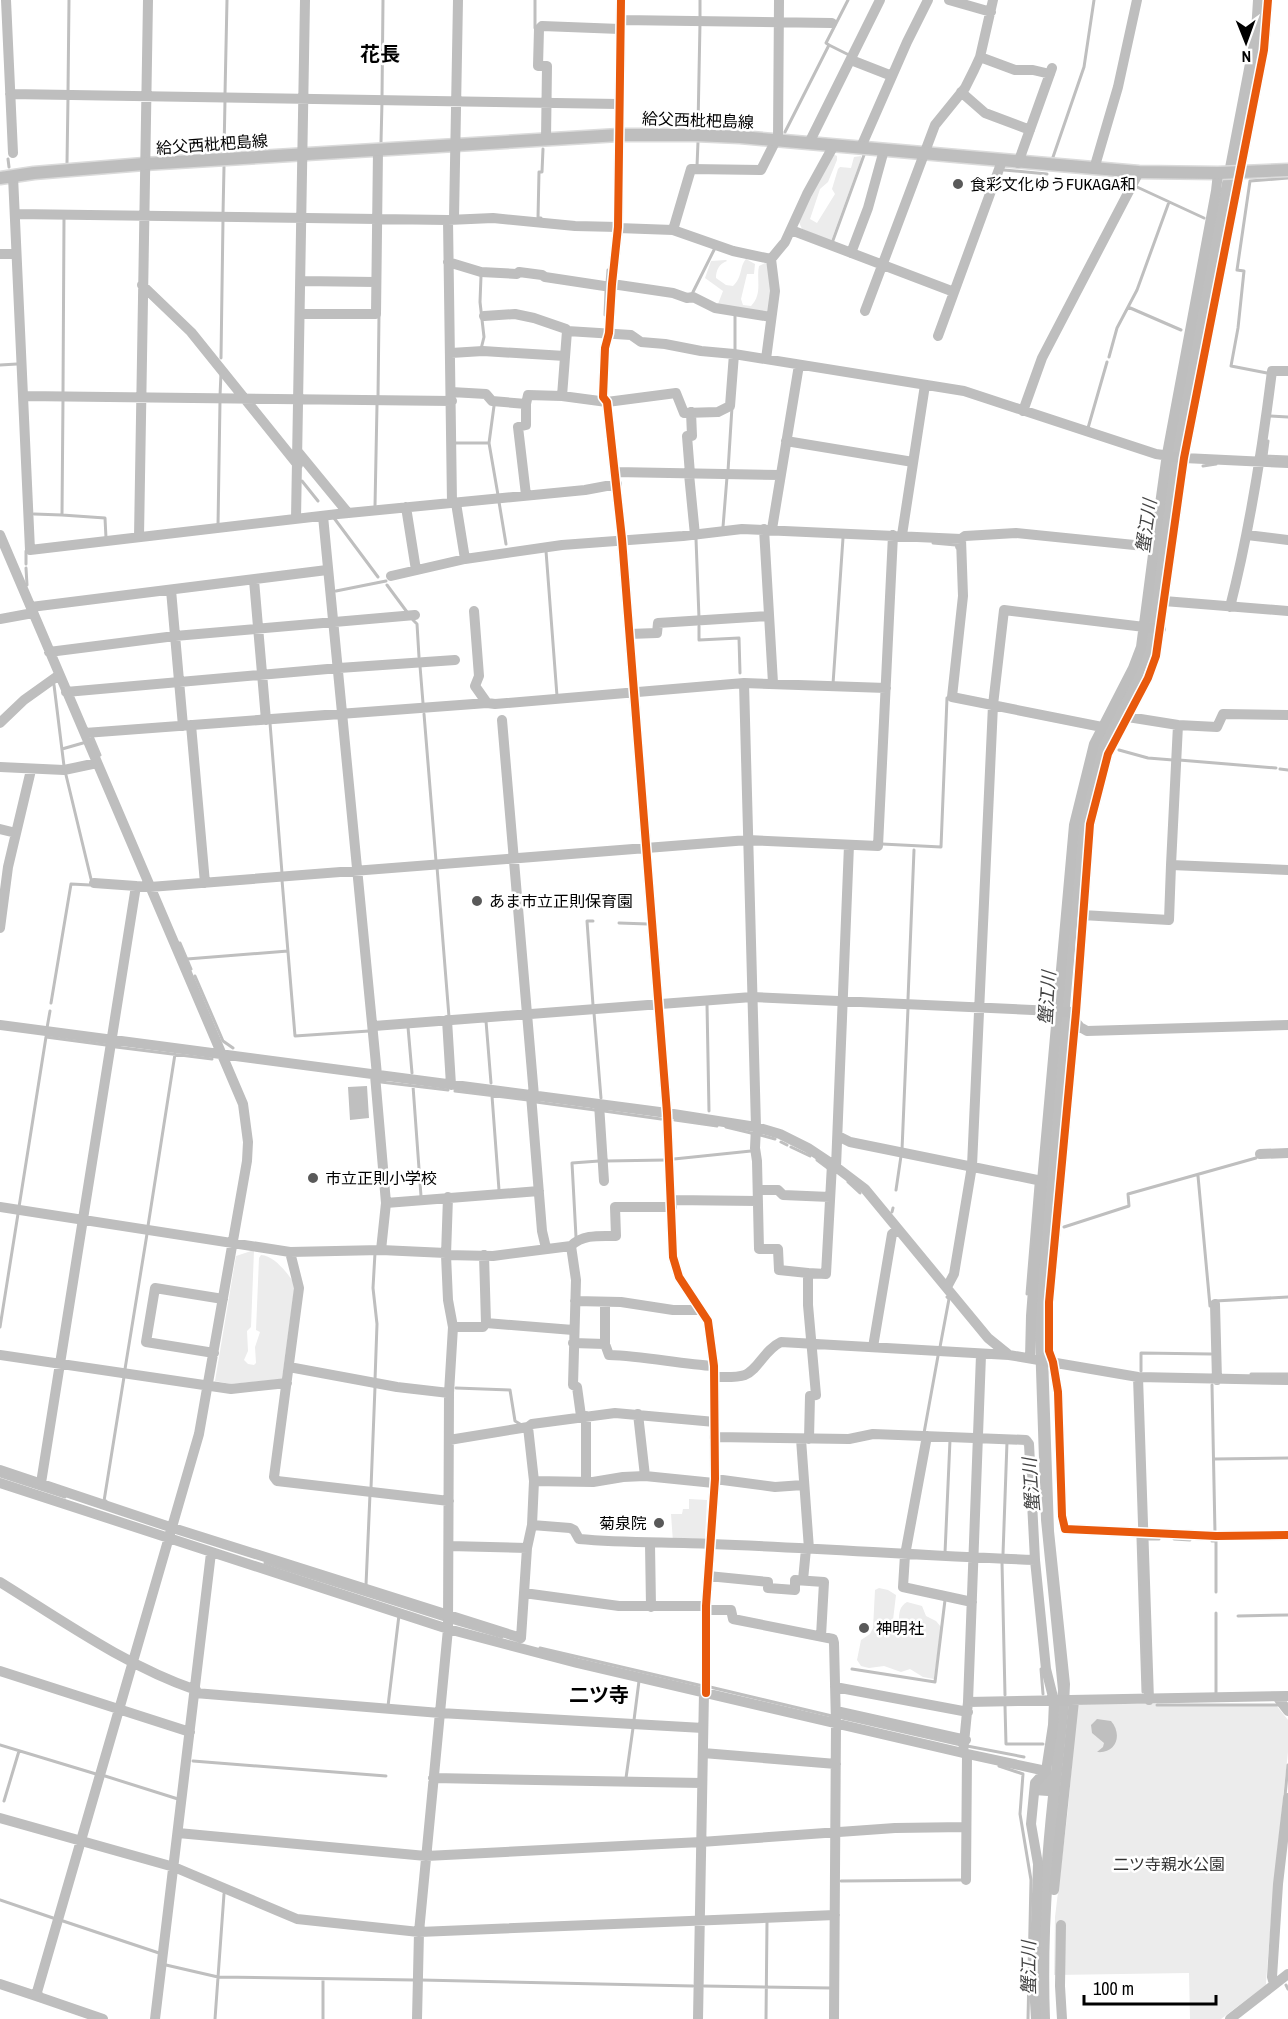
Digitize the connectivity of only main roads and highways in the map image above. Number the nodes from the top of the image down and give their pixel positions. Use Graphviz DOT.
graph roads {
  1 [pos="1288,170"];
  2 [pos="0,178"];
  1 -- 2 [label="main road, 給父西枇杷島線"];
}
